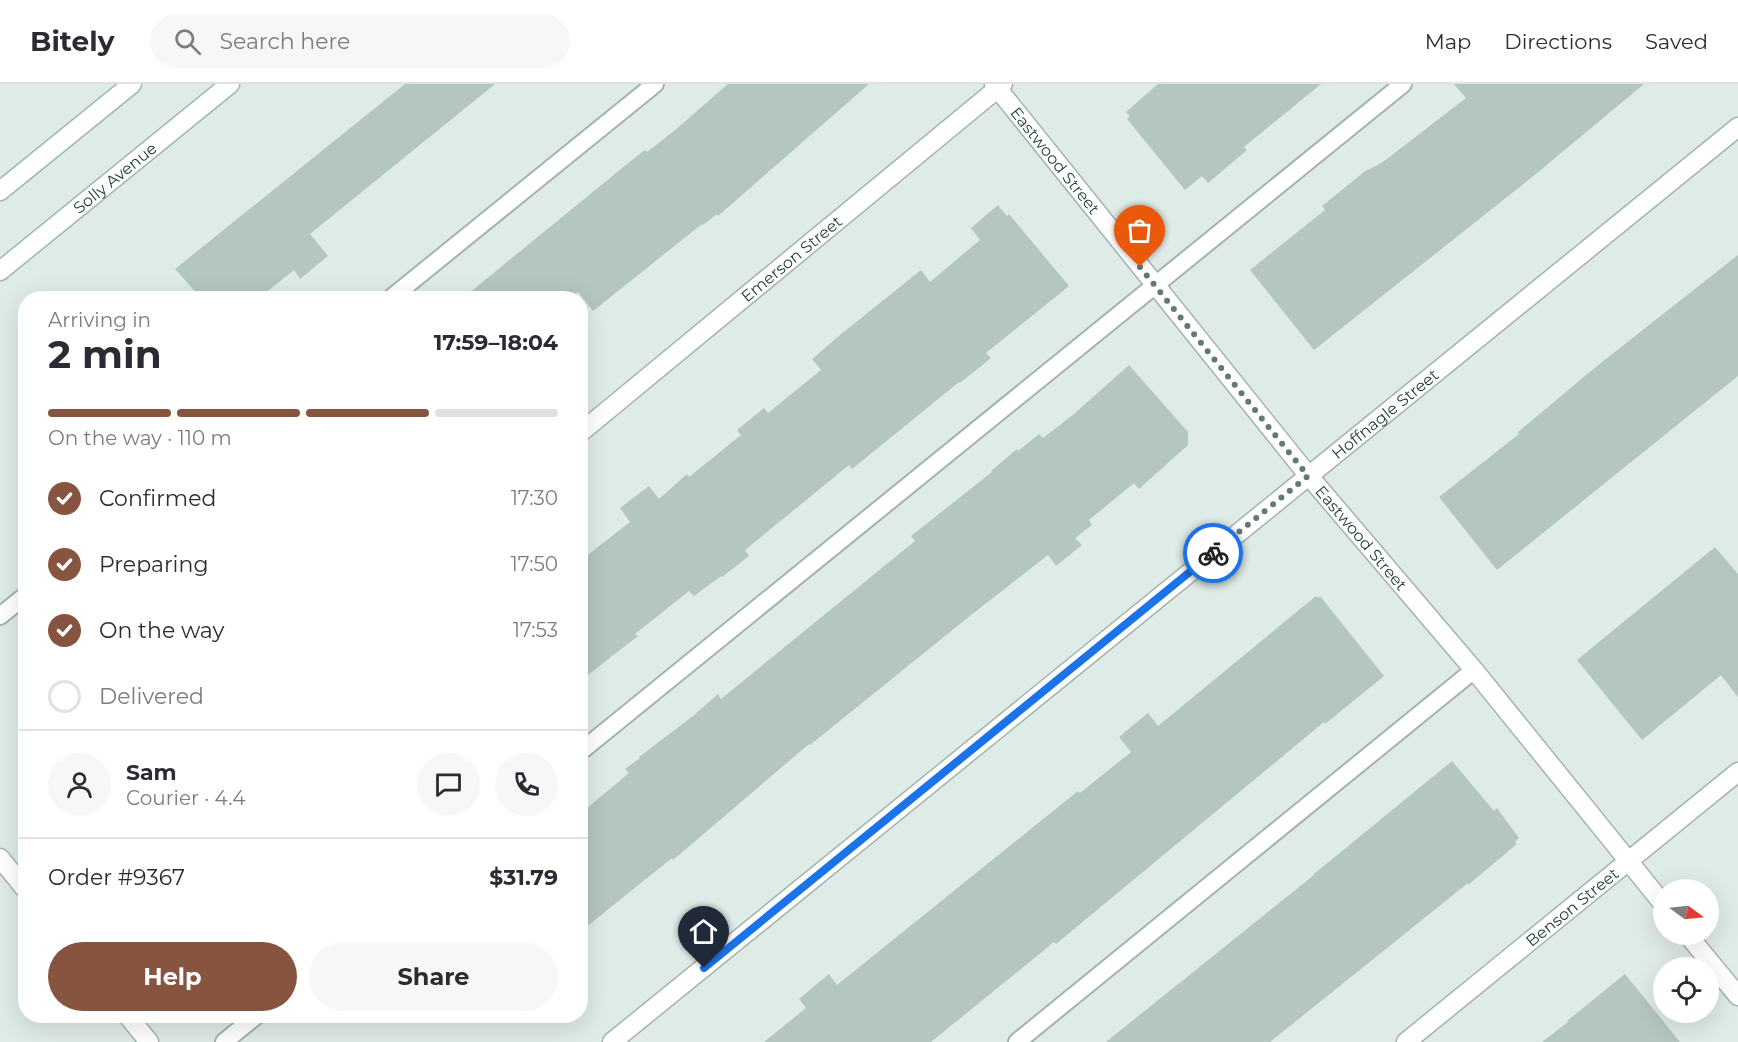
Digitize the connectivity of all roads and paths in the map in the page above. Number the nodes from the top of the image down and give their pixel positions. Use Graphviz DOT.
graph roads {
  1 [pos="132,84"];
  2 [pos="230,84"];
  3 [pos="655,84"];
  4 [pos="1402,84"];
  5 [pos="998,85"];
  6 [pos="1738,127"];
  7 [pos="0,191"];
  8 [pos="0,271"];
  9 [pos="1155,285"];
  10 [pos="400,291"];
  11 [pos="588,426"];
  12 [pos="1308,476"];
  13 [pos="18,601"];
  14 [pos="0,616"];
  15 [pos="1474,670"];
  16 [pos="588,746"];
  17 [pos="1738,772"];
  18 [pos="0,858"];
  19 [pos="1627,862"];
  20 [pos="18,880"];
  21 [pos="1653,893"];
  22 [pos="1697,945"];
  23 [pos="1738,996"];
  24 [pos="134,1023"];
  25 [pos="247,1023"];
  26 [pos="149,1042"];
  27 [pos="224,1042"];
  28 [pos="612,1042"];
  29 [pos="1017,1042"];
  30 [pos="1406,1042"];
  1 -- 7 [label="street"];
  2 -- 8 [label="street, Solly Avenue"];
  3 -- 10 [label="lane"];
  4 -- 9 [label="lane"];
  5 -- 9 [label="street, Eastwood Street"];
  5 -- 11 [label="street, Emerson Street"];
  6 -- 12 [label="street, Hoffnagle Street"];
  9 -- 12 [label="street, Eastwood Street"];
  9 -- 16 [label="lane"];
  12 -- 15 [label="street, Eastwood Street"];
  12 -- 28 [label="street, Hoffnagle Street"];
  13 -- 14 [label="lane"];
  15 -- 19 [label="street, Eastwood Street"];
  15 -- 29 [label="lane"];
  17 -- 19 [label="street, Benson Street"];
  18 -- 20 [label="street"];
  19 -- 21 [label="street, Eastwood Street"];
  19 -- 30 [label="street, Benson Street"];
  22 -- 23 [label="street"];
  24 -- 26 [label="street"];
  25 -- 27 [label="lane"];
}
